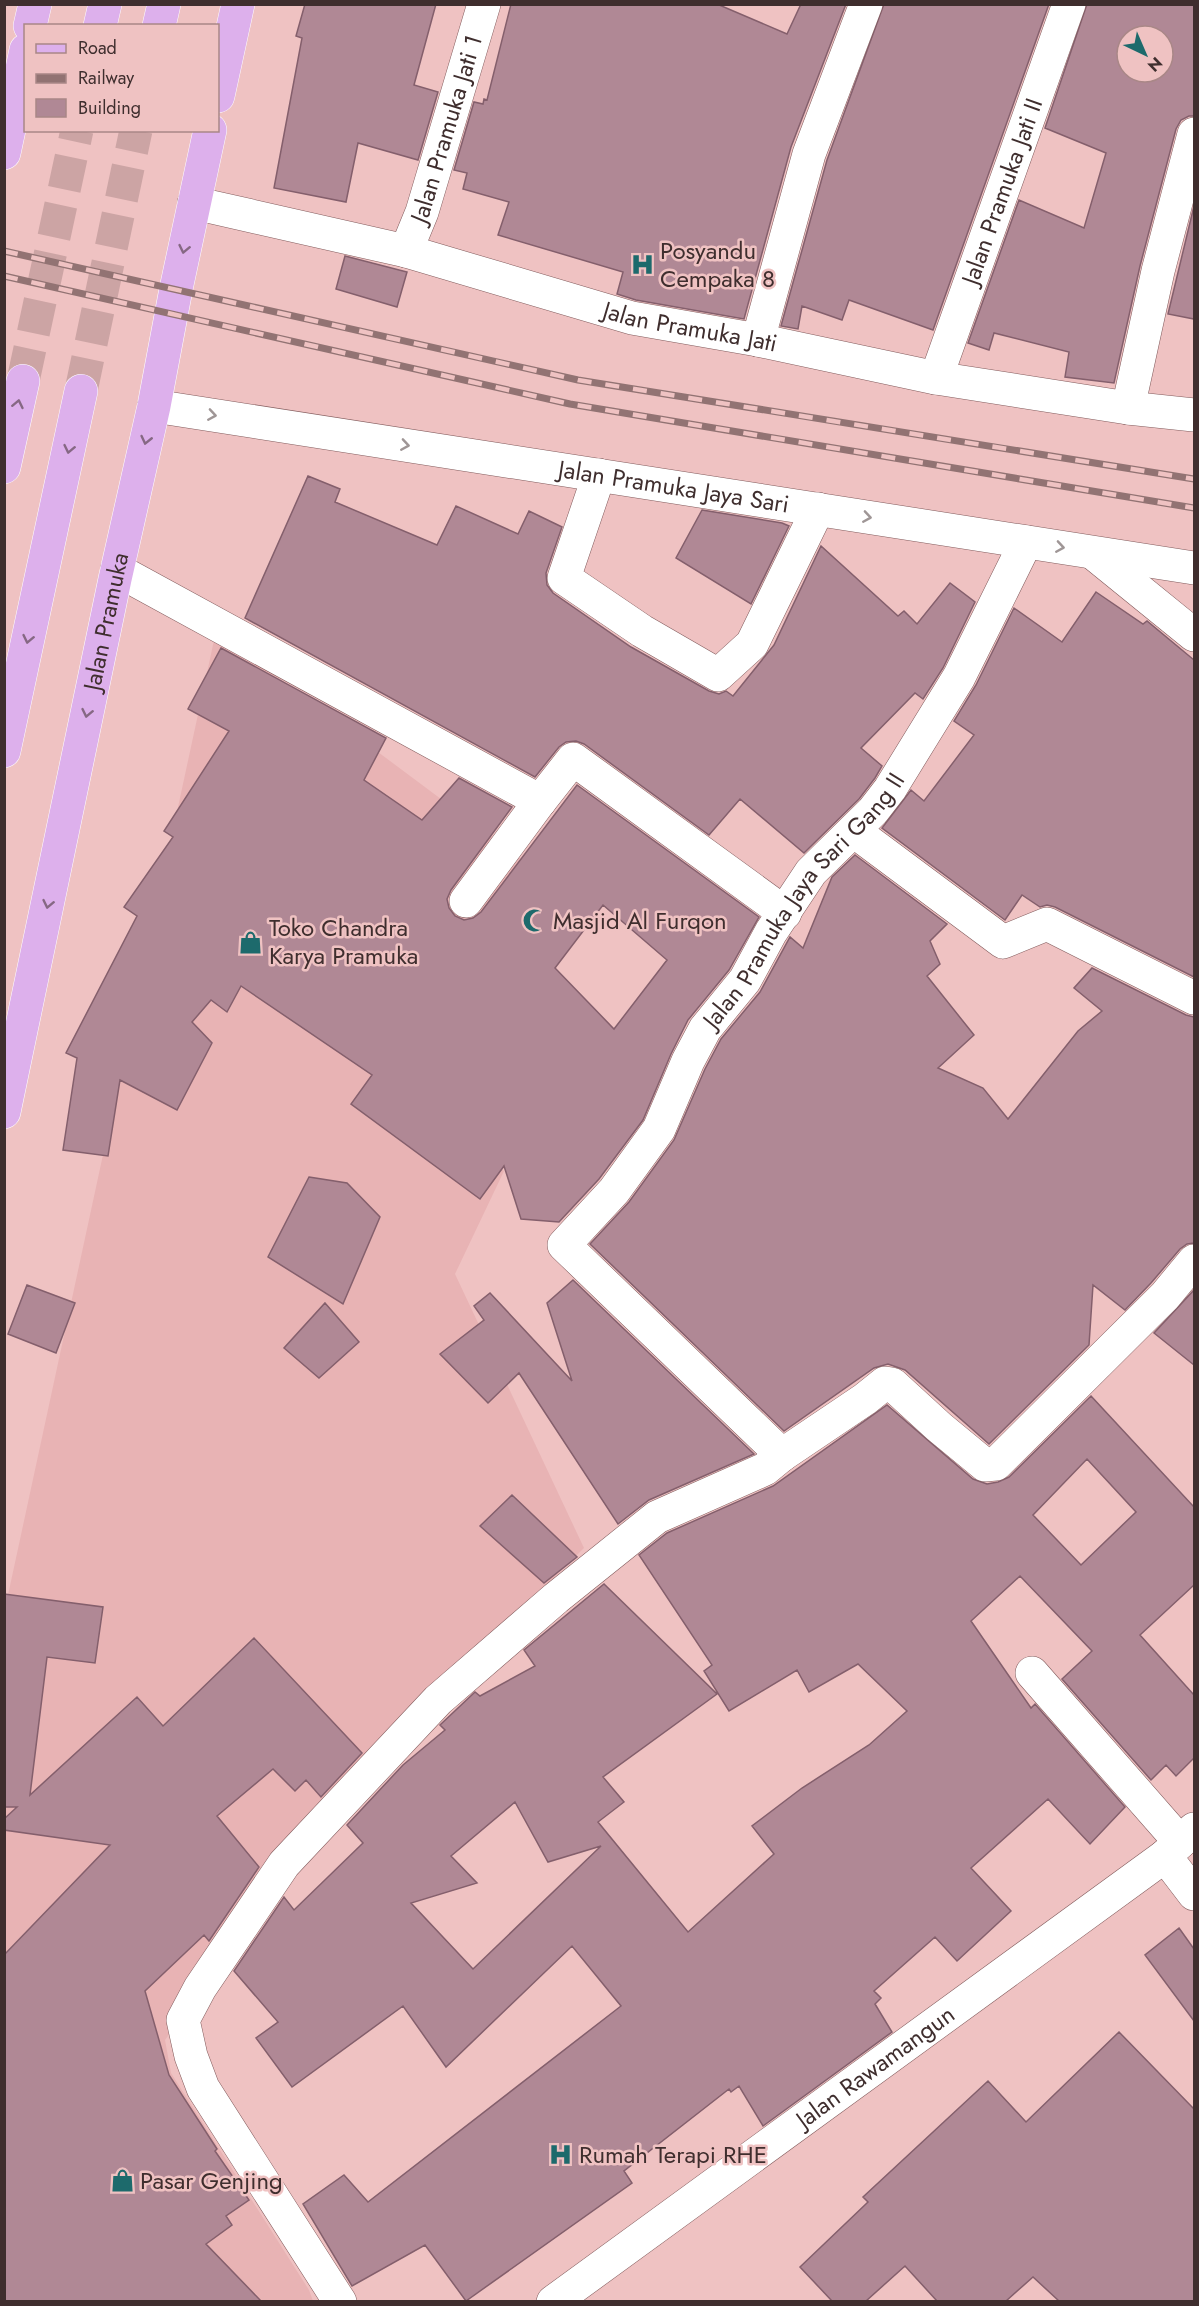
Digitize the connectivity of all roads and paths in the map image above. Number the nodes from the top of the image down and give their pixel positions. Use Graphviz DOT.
graph roads {
  1 [pos="35,4"];
  2 [pos="105,4"];
  3 [pos="164,4"];
  4 [pos="238,4"];
  5 [pos="484,4"];
  6 [pos="866,4"];
  7 [pos="1069,4"];
  8 [pos="30,24"];
  9 [pos="100,24"];
  10 [pos="159,24"];
  11 [pos="24,59"];
  12 [pos="219,91"];
  13 [pos="210,132"];
  14 [pos="1194,134"];
  15 [pos="4,153"];
  16 [pos="194,203"];
  17 [pos="406,251"];
  18 [pos="758,340"];
  19 [pos="936,378"];
  20 [pos="23,381"];
  21 [pos="81,392"];
  22 [pos="154,406"];
  23 [pos="1128,408"];
  24 [pos="1194,415"];
  25 [pos="4,467"];
  26 [pos="599,475"];
  27 [pos="818,509"];
  28 [pos="1026,542"];
  29 [pos="1091,552"];
  30 [pos="1194,568"];
  31 [pos="117,570"];
  32 [pos="1194,635"];
  33 [pos="4,751"];
  34 [pos="540,801"];
  35 [pos="854,831"];
  36 [pos="466,901"];
  37 [pos="785,913"];
  38 [pos="1194,998"];
  39 [pos="4,1112"];
  40 [pos="1194,1261"];
  41 [pos="783,1455"];
  42 [pos="1032,1673"];
  43 [pos="1180,1842"];
  44 [pos="1194,1894"];
  45 [pos="340,2301"];
  46 [pos="553,2301"];
  1 -- 8 [label="main road"];
  2 -- 9 [label="main road"];
  3 -- 10 [label="main road"];
  4 -- 12 [label="main road"];
  5 -- 17 [label="street, Jalan Pramuka Jati 1"];
  6 -- 18 [label="street"];
  7 -- 19 [label="street, Jalan Pramuka Jati II"];
  11 -- 15 [label="main road"];
  13 -- 16 [label="main road, Jalan Pramuka"];
  14 -- 23 [label="street"];
  16 -- 17 [label="street, Jalan Pramuka Jati"];
  16 -- 22 [label="main road, Jalan Pramuka, one-way"];
  17 -- 18 [label="street, Jalan Pramuka Jati"];
  18 -- 19 [label="street, Jalan Pramuka Jati"];
  19 -- 23 [label="street, Jalan Pramuka Jati"];
  25 -- 20 [label="main road, one-way"];
  21 -- 33 [label="main road, one-way"];
  22 -- 26 [label="street, Jalan Pramuka Jaya Sari, one-way"];
  22 -- 31 [label="main road, Jalan Pramuka, one-way"];
  23 -- 24 [label="street, Jalan Pramuka Jati"];
  26 -- 27 [label="street, Jalan Pramuka Jaya Sari"];
  26 -- 27 [label="street"];
  27 -- 28 [label="street, Jalan Pramuka Jaya Sari, one-way"];
  28 -- 29 [label="street, Jalan Pramuka Jaya Sari, one-way"];
  28 -- 35 [label="street, Jalan Pramuka Jaya Sari Gang II"];
  29 -- 30 [label="street, Jalan Pramuka Jaya Sari"];
  29 -- 32 [label="street"];
  31 -- 34 [label="street"];
  31 -- 39 [label="main road, Jalan Pramuka, one-way"];
  34 -- 36 [label="street"];
  34 -- 37 [label="street"];
  35 -- 37 [label="street, Jalan Pramuka Jaya Sari Gang II"];
  35 -- 38 [label="street"];
  37 -- 41 [label="street, Jalan Pramuka Jaya Sari Gang II"];
  40 -- 41 [label="street"];
  41 -- 45 [label="street"];
  42 -- 43 [label="street"];
  43 -- 44 [label="street"];
  43 -- 46 [label="street, Jalan Rawamangun"];
}
